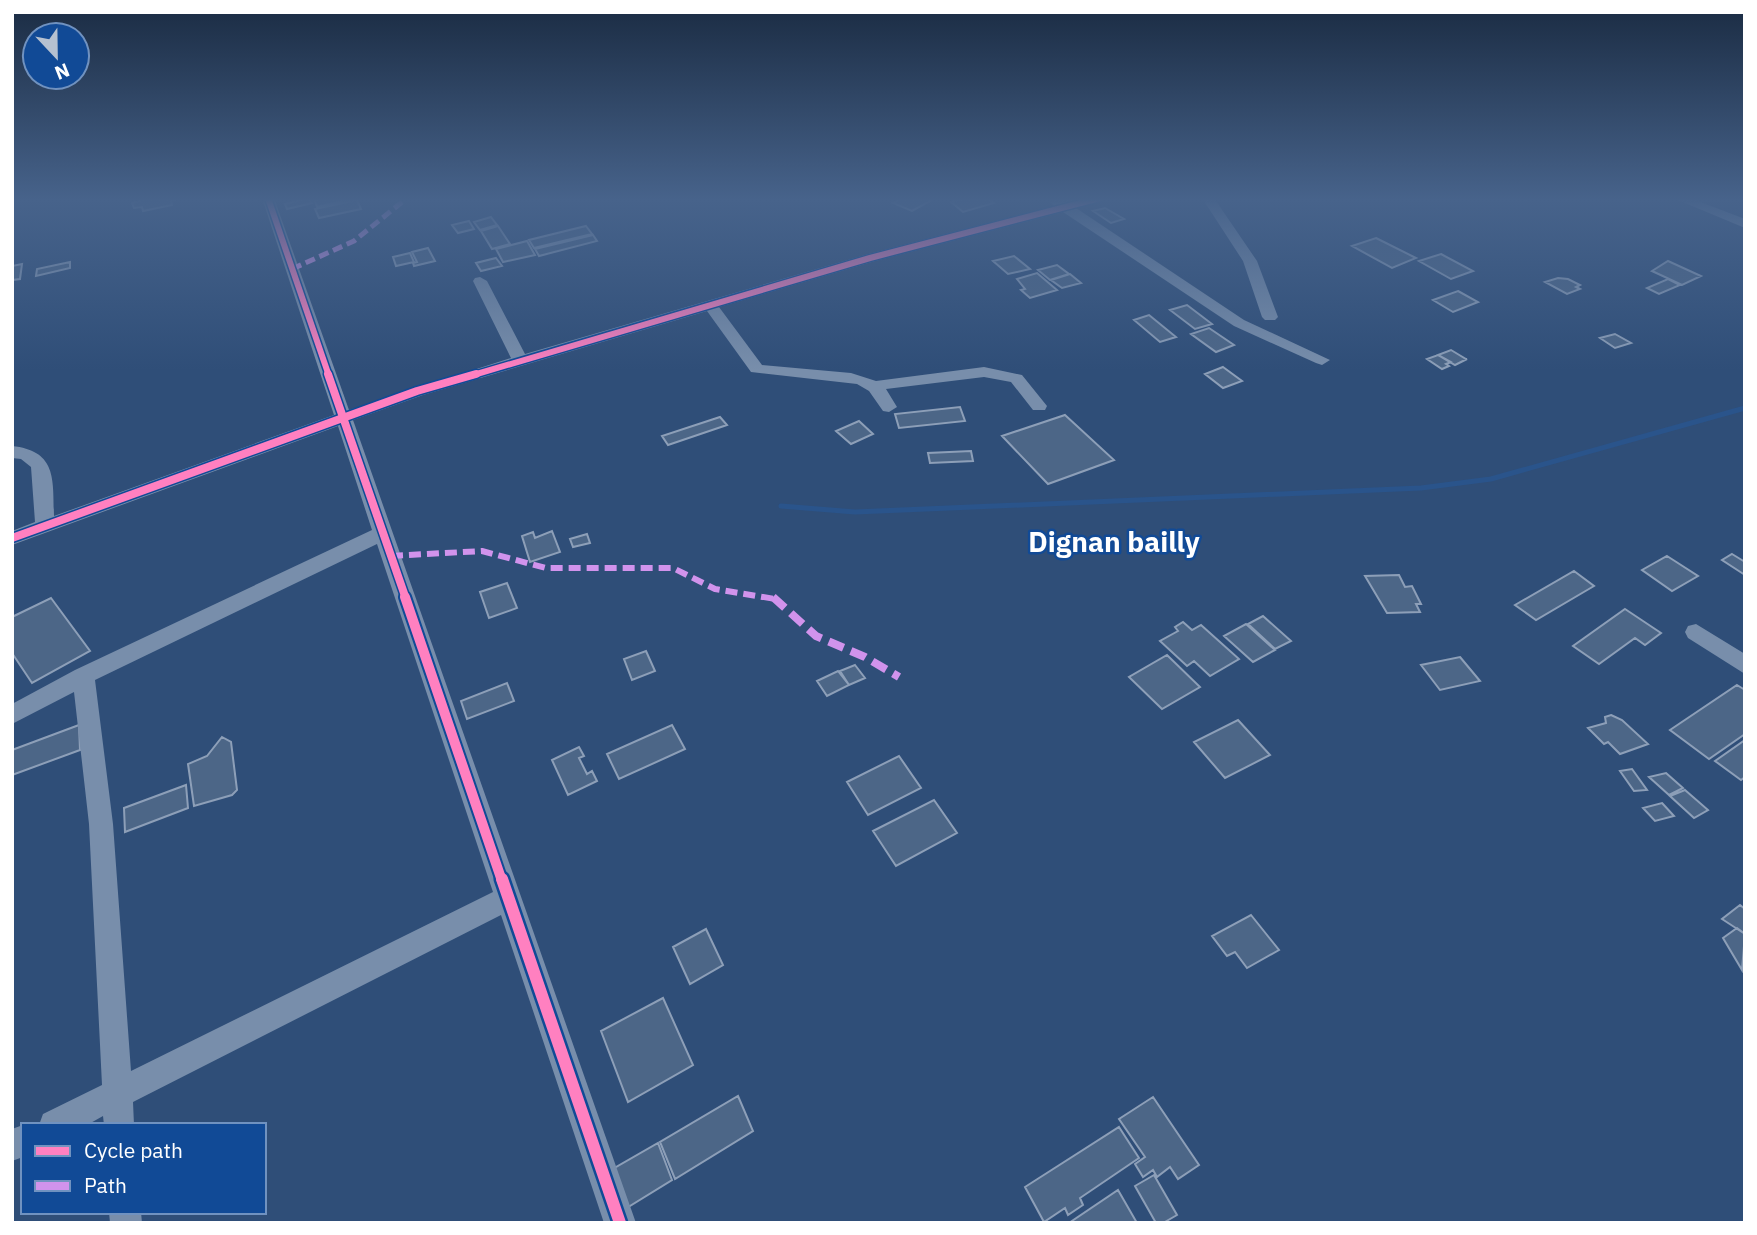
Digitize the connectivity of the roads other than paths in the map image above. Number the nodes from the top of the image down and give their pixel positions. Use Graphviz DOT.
graph roads {
  1 [pos="288,256"];
  2 [pos="879,256"];
  3 [pos="1137,256"];
  4 [pos="1246,256"];
  5 [pos="480,281"];
  6 [pos="710,306"];
  7 [pos="1270,317"];
  8 [pos="1322,360"];
  9 [pos="521,362"];
  10 [pos="874,386"];
  11 [pos="1040,406"];
  12 [pos="889,407"];
  13 [pos="344,420"];
  14 [pos="12,452"];
  15 [pos="45,524"];
  16 [pos="383,533"];
  17 [pos="12,538"];
  18 [pos="1696,632"];
  19 [pos="1745,665"];
  20 [pos="83,676"];
  21 [pos="12,715"];
  22 [pos="508,898"];
  23 [pos="117,1093"];
  24 [pos="58,1123"];
  25 [pos="120,1123"];
  26 [pos="620,1223"];
  1 -- 13 [label="street"];
  2 -- 6 [label="street"];
  3 -- 8 [label="street"];
  4 -- 7 [label="street"];
  5 -- 9 [label="street"];
  6 -- 9 [label="street"];
  6 -- 10 [label="street"];
  9 -- 13 [label="street"];
  10 -- 11 [label="street"];
  10 -- 12 [label="street"];
  13 -- 15 [label="street"];
  13 -- 16 [label="street"];
  14 -- 15 [label="street"];
  15 -- 17 [label="street"];
  16 -- 20 [label="street"];
  16 -- 22 [label="street"];
  18 -- 19 [label="street"];
  20 -- 21 [label="street"];
  20 -- 23 [label="street"];
  22 -- 23 [label="street"];
  22 -- 26 [label="street"];
  23 -- 24 [label="street"];
  23 -- 25 [label="street"];
}
